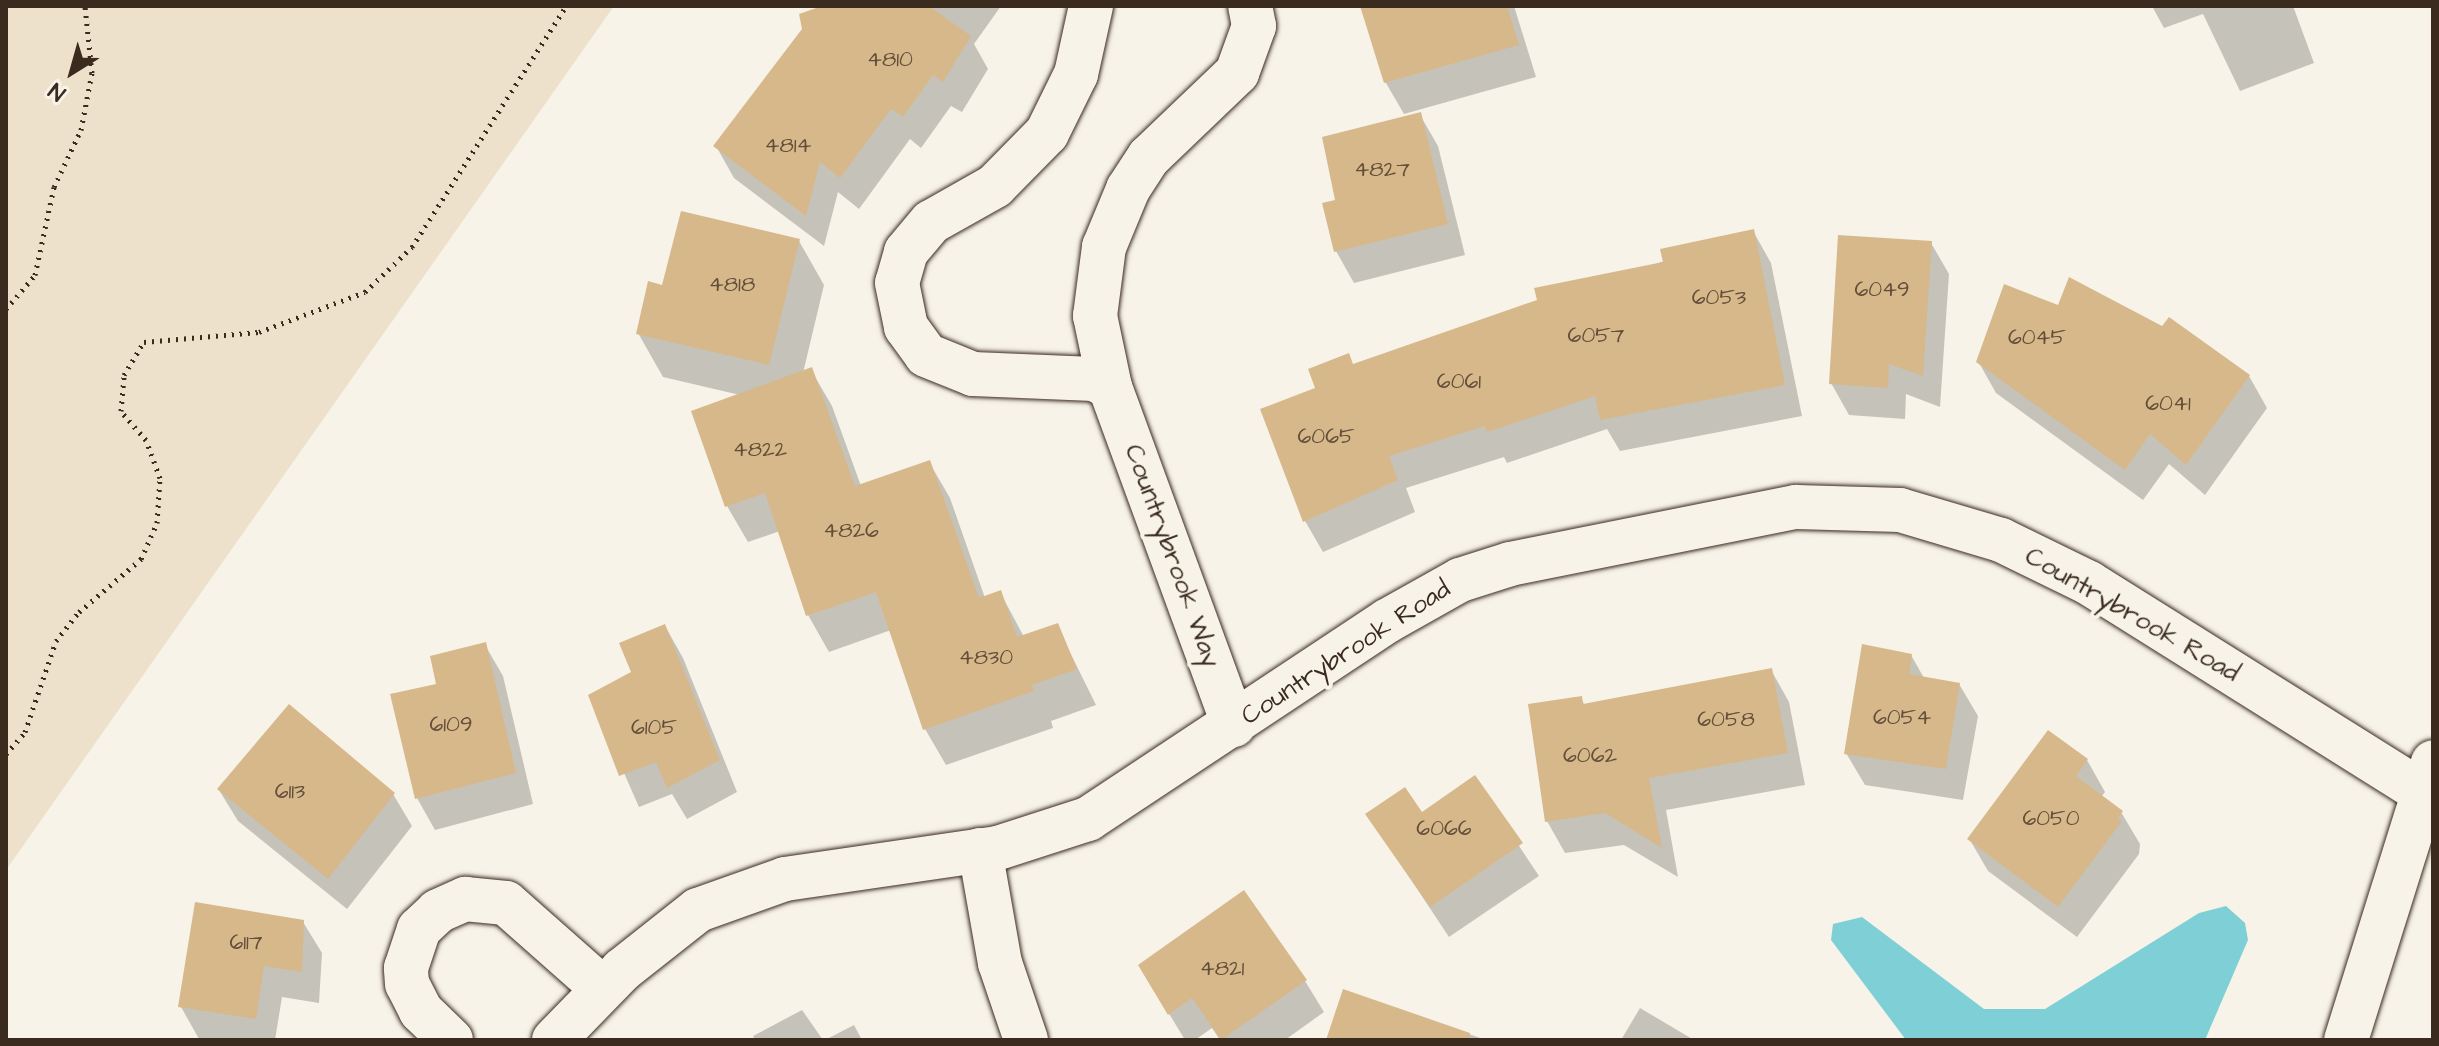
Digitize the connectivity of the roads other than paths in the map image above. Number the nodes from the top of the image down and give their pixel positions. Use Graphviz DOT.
graph roads {
  1 [pos="1091,6"];
  2 [pos="1250,6"];
  3 [pos="1110,387"];
  4 [pos="1234,725"];
  5 [pos="2429,784"];
  6 [pos="980,850"];
  7 [pos="602,988"];
  8 [pos="451,1040"];
  9 [pos="554,1040"];
  10 [pos="1026,1040"];
  11 [pos="2346,1040"];
  1 -- 3 [label="street"];
  2 -- 3 [label="street, Countrybrook Way"];
  3 -- 4 [label="street, Countrybrook Way"];
  4 -- 5 [label="street, Countrybrook Road"];
  4 -- 6 [label="street, Countrybrook Road"];
  5 -- 11 [label="street"];
  6 -- 7 [label="street, Countrybrook Road"];
  6 -- 10 [label="street"];
  7 -- 8 [label="street"];
  7 -- 9 [label="street, Countrybrook Road"];
}
